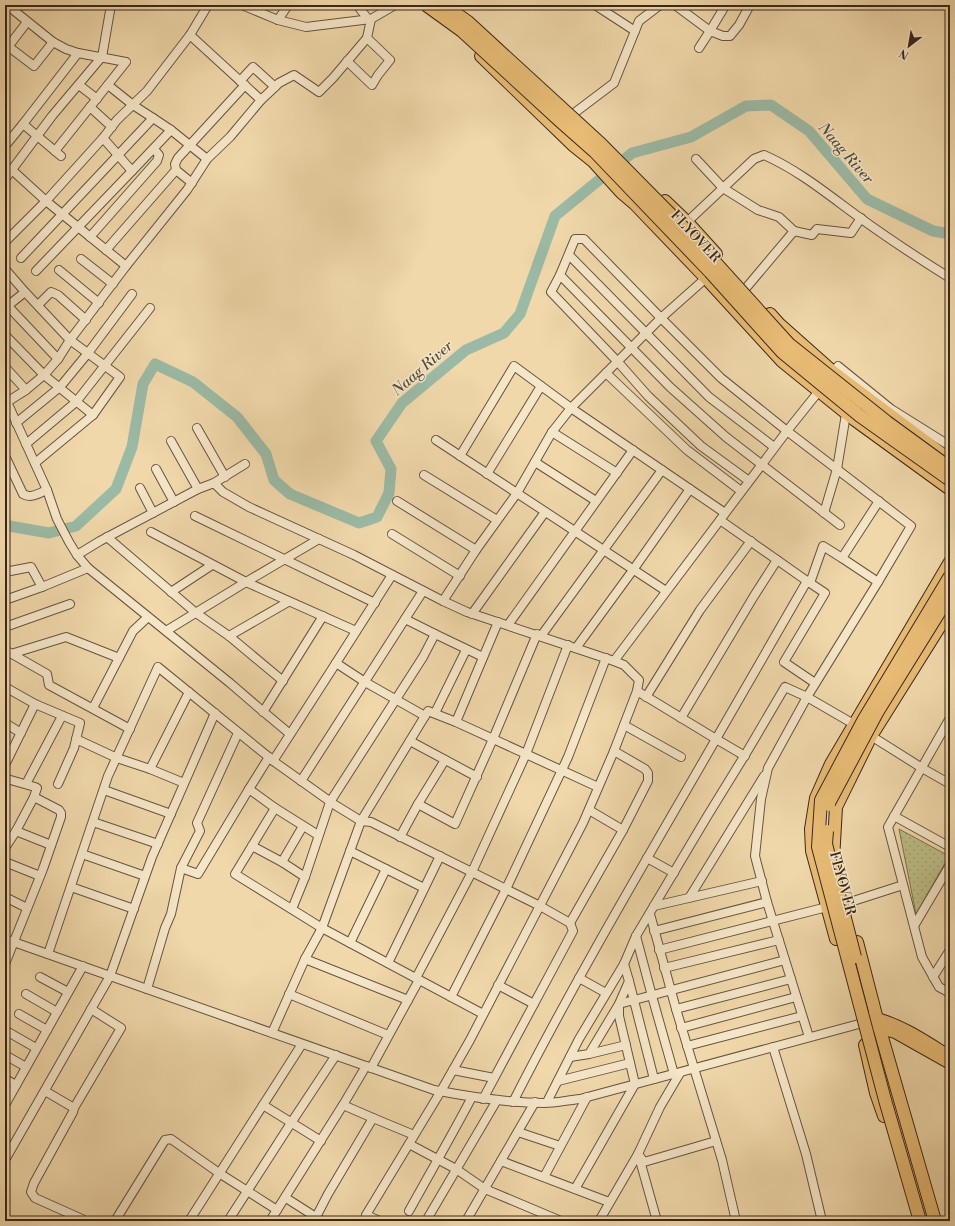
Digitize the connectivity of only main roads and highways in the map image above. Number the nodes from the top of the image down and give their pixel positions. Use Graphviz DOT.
graph roads {
  1 [pos="420,5"];
  2 [pos="426,5"];
  3 [pos="444,5"];
  4 [pos="450,5"];
  5 [pos="609,145"];
  6 [pos="593,161"];
  7 [pos="923,440"];
  8 [pos="910,459"];
  9 [pos="950,460"];
  10 [pos="950,468"];
  11 [pos="950,480"];
  12 [pos="950,489"];
  13 [pos="950,562"];
  14 [pos="950,576"];
  15 [pos="950,595"];
  16 [pos="950,610"];
  17 [pos="858,1020"];
  18 [pos="877,1023"];
  19 [pos="950,1056"];
  20 [pos="950,1064"];
  21 [pos="915,1221"];
  22 [pos="920,1221"];
  23 [pos="928,1221"];
  24 [pos="935,1221"];
  1 -- 6 [label="highway"];
  2 -- 11 [label="highway, FLYOVER, bridge"];
  3 -- 10 [label="highway, FLYOVER, bridge"];
  4 -- 5 [label="highway"];
  5 -- 6 [label="highway"];
  5 -- 7 [label="highway"];
  6 -- 8 [label="highway"];
  7 -- 8 [label="highway"];
  7 -- 9 [label="highway"];
  8 -- 12 [label="highway"];
  13 -- 17 [label="highway"];
  14 -- 22 [label="highway, FLYOVER, bridge"];
  15 -- 23 [label="highway, FLYOVER, bridge"];
  16 -- 18 [label="highway"];
  17 -- 18 [label="main road"];
  17 -- 21 [label="highway"];
  18 -- 19 [label="main road"];
  18 -- 20 [label="main road"];
  18 -- 24 [label="highway"];
}
